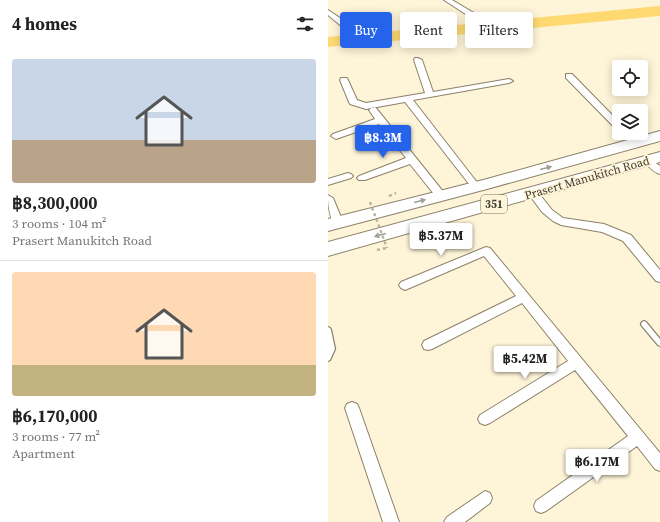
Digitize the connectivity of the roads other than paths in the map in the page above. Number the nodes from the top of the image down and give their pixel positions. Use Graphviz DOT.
graph roads {
  1 [pos="447,0"];
  2 [pos="328,12"];
  3 [pos="468,12"];
  4 [pos="340,21"];
  5 [pos="418,60"];
  6 [pos="569,76"];
  7 [pos="344,80"];
  8 [pos="509,81"];
  9 [pos="430,94"];
  10 [pos="407,98"];
  11 [pos="373,110"];
  12 [pos="381,120"];
  13 [pos="612,120"];
  14 [pos="336,136"];
  15 [pos="660,136"];
  16 [pos="648,137"];
  17 [pos="624,140"];
  18 [pos="411,160"];
  19 [pos="656,163"];
  20 [pos="348,176"];
  21 [pos="362,178"];
  22 [pos="328,182"];
  23 [pos="476,187"];
  24 [pos="533,193"];
  25 [pos="441,196"];
  26 [pos="328,198"];
  27 [pos="333,224"];
  28 [pos="328,249"];
  29 [pos="660,278"];
  30 [pos="404,286"];
  31 [pos="524,297"];
  32 [pos="644,324"];
  33 [pos="328,330"];
  34 [pos="660,343"];
  35 [pos="428,345"];
  36 [pos="328,358"];
  37 [pos="577,362"];
  38 [pos="352,408"];
  39 [pos="485,419"];
  40 [pos="637,438"];
  41 [pos="660,464"];
  42 [pos="485,498"];
  43 [pos="541,506"];
  44 [pos="391,522"];
  45 [pos="452,522"];
  1 -- 3 [label="street"];
  2 -- 4 [label="street"];
  5 -- 9 [label="street"];
  6 -- 13 [label="street"];
  7 -- 10 [label="street"];
  8 -- 9 [label="street"];
  9 -- 10 [label="street"];
  10 -- 23 [label="street"];
  11 -- 12 [label="street"];
  12 -- 14 [label="street"];
  12 -- 18 [label="street"];
  15 -- 16 [label="main road, Prasert Manukitch Road / 351"];
  23 -- 17 [label="main road, Prasert Manukitch Road / 351, one-way"];
  18 -- 21 [label="street"];
  18 -- 25 [label="street"];
  19 -- 24 [label="main road, Prasert Manukitch Road / 351"];
  20 -- 22 [label="street"];
  23 -- 25 [label="main road, Prasert Manukitch Road / 351"];
  24 -- 28 [label="main road, Prasert Manukitch Road / 351, one-way"];
  24 -- 29 [label="street"];
  27 -- 25 [label="main road, Prasert Manukitch Road / 351, one-way"];
  26 -- 27 [label="street"];
  30 -- 31 [label="street"];
  31 -- 35 [label="street"];
  31 -- 37 [label="street"];
  32 -- 34 [label="lane"];
  33 -- 36 [label="lane"];
  37 -- 39 [label="street"];
  37 -- 40 [label="street"];
  38 -- 44 [label="street"];
  40 -- 41 [label="street"];
  40 -- 43 [label="street"];
  42 -- 45 [label="street"];
}
